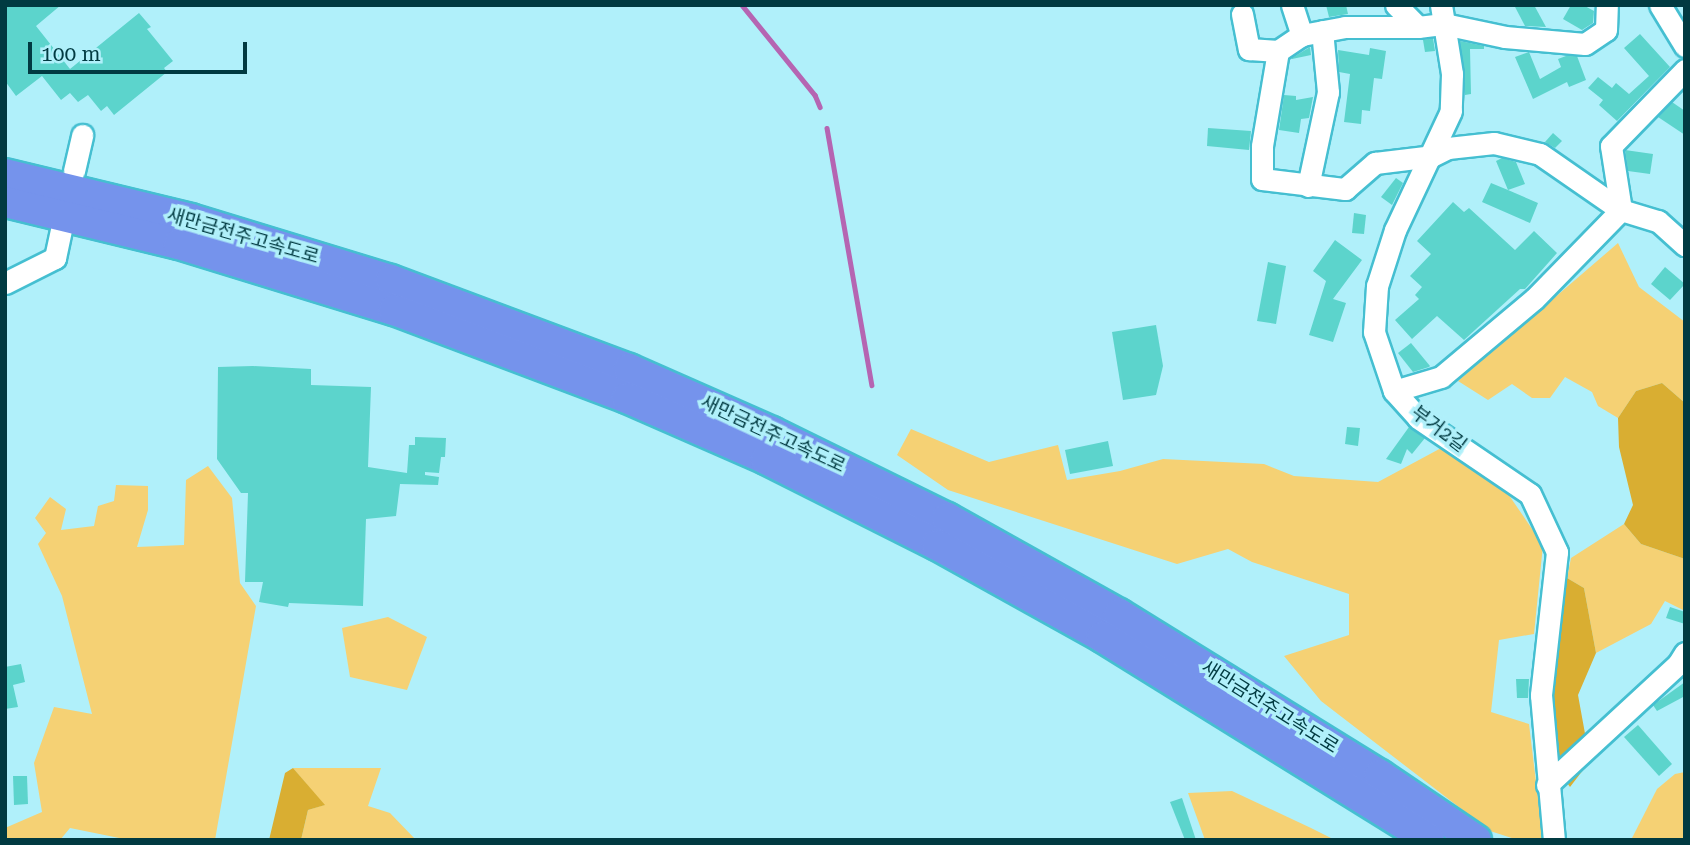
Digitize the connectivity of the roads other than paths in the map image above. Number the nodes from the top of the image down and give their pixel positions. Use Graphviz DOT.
graph roads {
  1 [pos="1292,5"];
  2 [pos="1396,5"];
  3 [pos="1607,5"];
  4 [pos="1660,5"];
  5 [pos="1242,14"];
  6 [pos="1443,15"];
  7 [pos="1418,27"];
  8 [pos="1312,33"];
  9 [pos="1685,46"];
  10 [pos="1278,51"];
  11 [pos="1685,70"];
  12 [pos="82,135"];
  13 [pos="1432,156"];
  14 [pos="74,171"];
  15 [pos="5,174"];
  16 [pos="1308,186"];
  17 [pos="5,202"];
  18 [pos="1620,210"];
  19 [pos="61,230"];
  20 [pos="1685,245"];
  21 [pos="5,283"];
  22 [pos="1394,391"];
  23 [pos="1685,653"];
  24 [pos="1547,785"];
  25 [pos="1429,840"];
  26 [pos="1476,840"];
  27 [pos="1554,840"];
  1 -- 8 [label="street"];
  2 -- 7 [label="street"];
  3 -- 6 [label="street"];
  4 -- 9 [label="street"];
  5 -- 10 [label="street"];
  6 -- 7 [label="street"];
  6 -- 13 [label="street, 부거2길"];
  7 -- 8 [label="street"];
  8 -- 10 [label="street"];
  8 -- 16 [label="street"];
  10 -- 16 [label="street"];
  11 -- 18 [label="street"];
  12 -- 14 [label="street"];
  13 -- 16 [label="street"];
  13 -- 18 [label="street"];
  13 -- 22 [label="street, 부거2길"];
  15 -- 26 [label="highway, 새만금전주고속도로"];
  17 -- 25 [label="highway, 새만금전주고속도로"];
  18 -- 20 [label="street"];
  18 -- 22 [label="street"];
  19 -- 21 [label="street"];
  22 -- 24 [label="street, 부거2길"];
  23 -- 24 [label="street"];
  24 -- 27 [label="street, 부거2길"];
}
